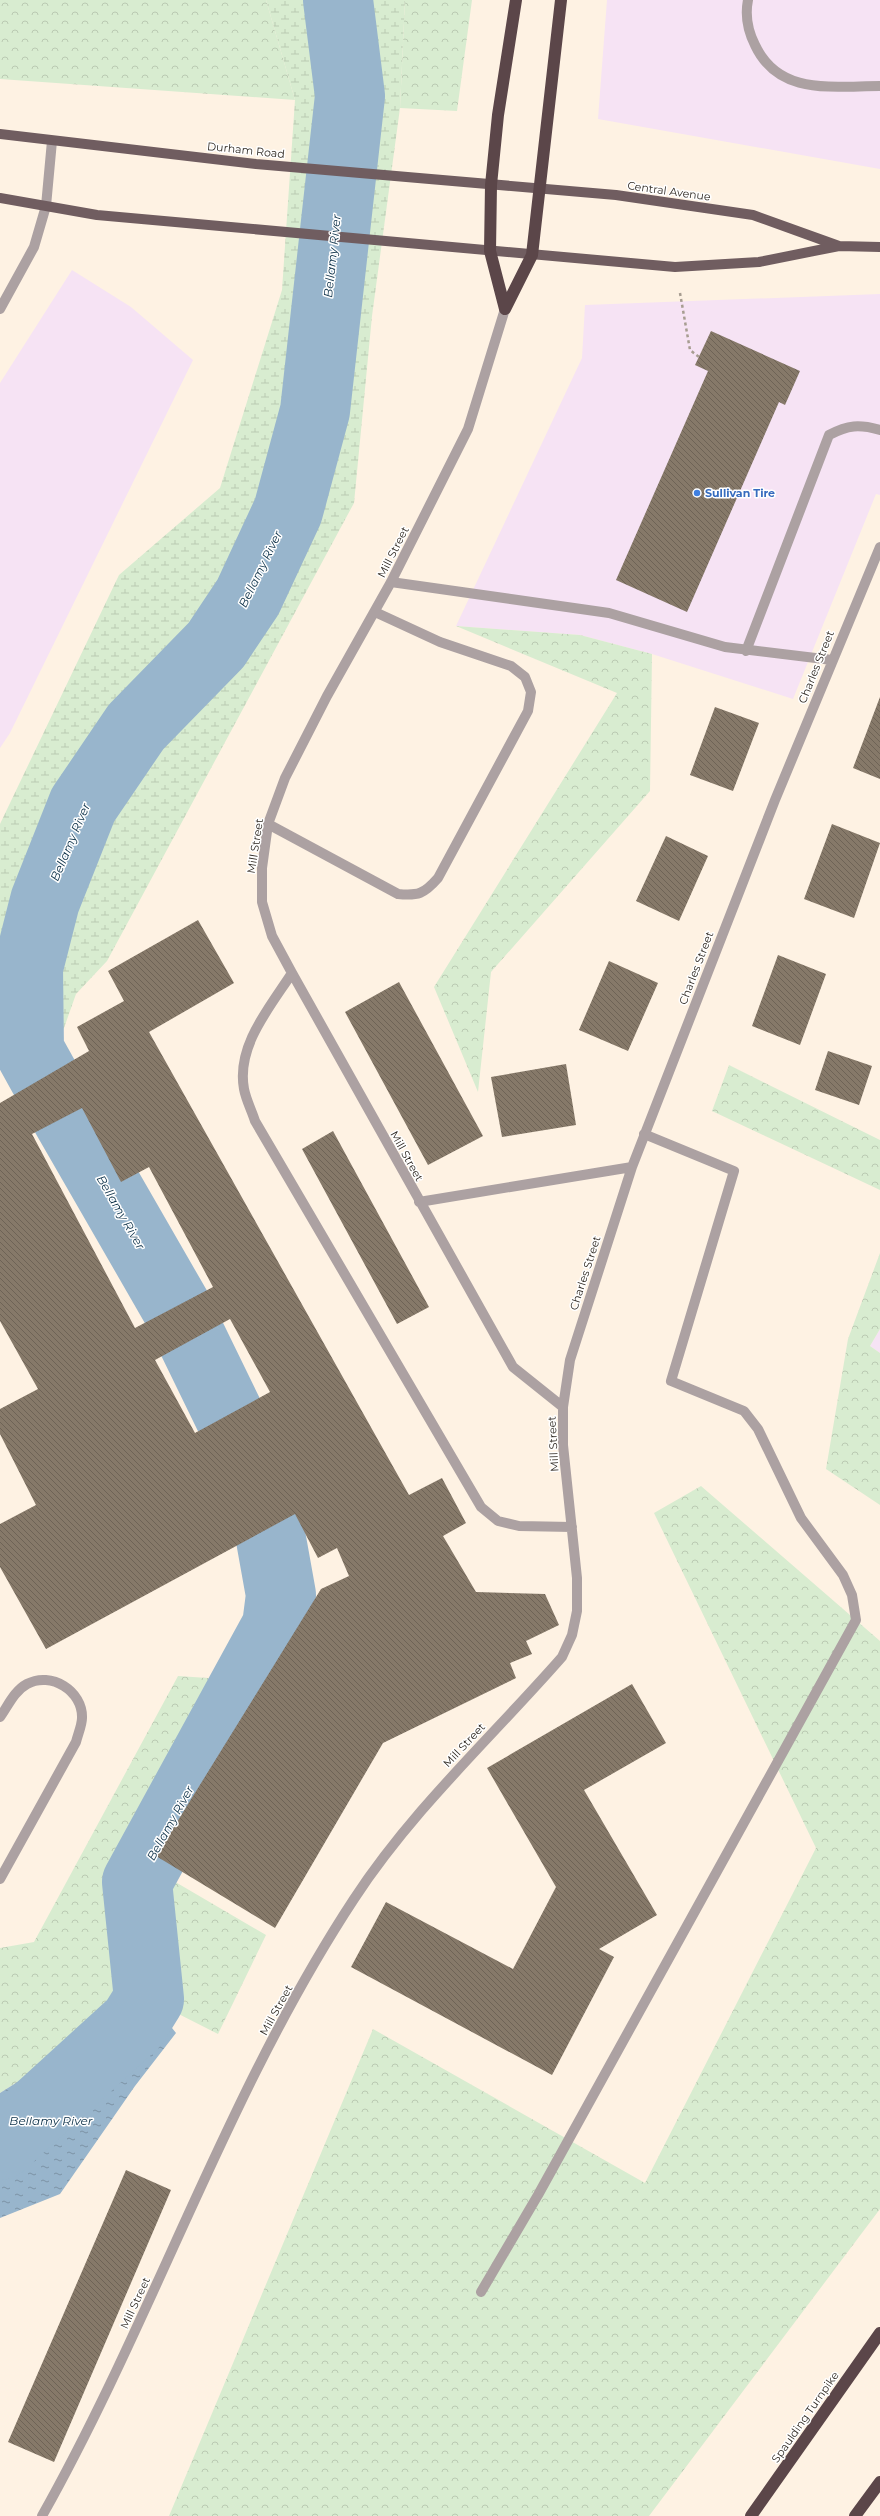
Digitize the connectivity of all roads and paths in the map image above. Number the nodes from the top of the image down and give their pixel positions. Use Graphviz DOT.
graph roads {
  1 [pos="516,0"];
  2 [pos="561,0"];
  3 [pos="748,0"];
  4 [pos="880,86"];
  5 [pos="0,134"];
  6 [pos="52,141"];
  7 [pos="491,185"];
  8 [pos="540,189"];
  9 [pos="0,198"];
  10 [pos="46,206"];
  11 [pos="838,246"];
  12 [pos="880,247"];
  13 [pos="490,251"];
  14 [pos="532,255"];
  15 [pos="679,289"];
  16 [pos="0,309"];
  17 [pos="506,309"];
  18 [pos="699,357"];
  19 [pos="880,430"];
  20 [pos="880,547"];
  21 [pos="391,582"];
  22 [pos="375,612"];
  23 [pos="746,651"];
  24 [pos="832,660"];
  25 [pos="268,824"];
  26 [pos="292,973"];
  27 [pos="644,1134"];
  28 [pos="632,1167"];
  29 [pos="419,1202"];
  30 [pos="563,1407"];
  31 [pos="572,1527"];
  32 [pos="0,1717"];
  33 [pos="0,1879"];
  34 [pos="481,2292"];
  35 [pos="880,2333"];
  36 [pos="880,2482"];
  37 [pos="42,2516"];
  38 [pos="751,2516"];
  39 [pos="855,2516"];
  1 -- 7 [label="highway"];
  2 -- 8 [label="highway"];
  3 -- 4 [label="street"];
  5 -- 6 [label="main road, Durham Road"];
  6 -- 7 [label="main road, Durham Road"];
  6 -- 10 [label="street"];
  7 -- 8 [label="main road, Central Avenue"];
  7 -- 13 [label="highway"];
  8 -- 11 [label="main road, Central Avenue"];
  8 -- 14 [label="highway"];
  9 -- 10 [label="main road"];
  10 -- 13 [label="main road"];
  10 -- 16 [label="street"];
  11 -- 12 [label="main road, Central Avenue"];
  11 -- 14 [label="main road, Central Avenue"];
  13 -- 14 [label="main road, Central Avenue"];
  13 -- 17 [label="highway"];
  14 -- 17 [label="highway"];
  15 -- 18 [label="path"];
  17 -- 21 [label="street, Mill Street"];
  19 -- 23 [label="street"];
  20 -- 24 [label="street, Charles Street"];
  21 -- 22 [label="street, Mill Street"];
  21 -- 23 [label="street"];
  22 -- 25 [label="street, Mill Street"];
  22 -- 25 [label="street"];
  23 -- 24 [label="street"];
  24 -- 27 [label="street, Charles Street"];
  25 -- 26 [label="street, Mill Street"];
  26 -- 29 [label="street, Mill Street"];
  26 -- 31 [label="street"];
  27 -- 28 [label="street, Charles Street"];
  27 -- 34 [label="street"];
  28 -- 29 [label="street"];
  28 -- 30 [label="street, Charles Street"];
  29 -- 30 [label="street, Mill Street"];
  30 -- 31 [label="street, Mill Street"];
  31 -- 37 [label="street, Mill Street"];
  32 -- 33 [label="street"];
  35 -- 38 [label="highway, Spaulding Turnpike"];
  36 -- 39 [label="highway"];
}
